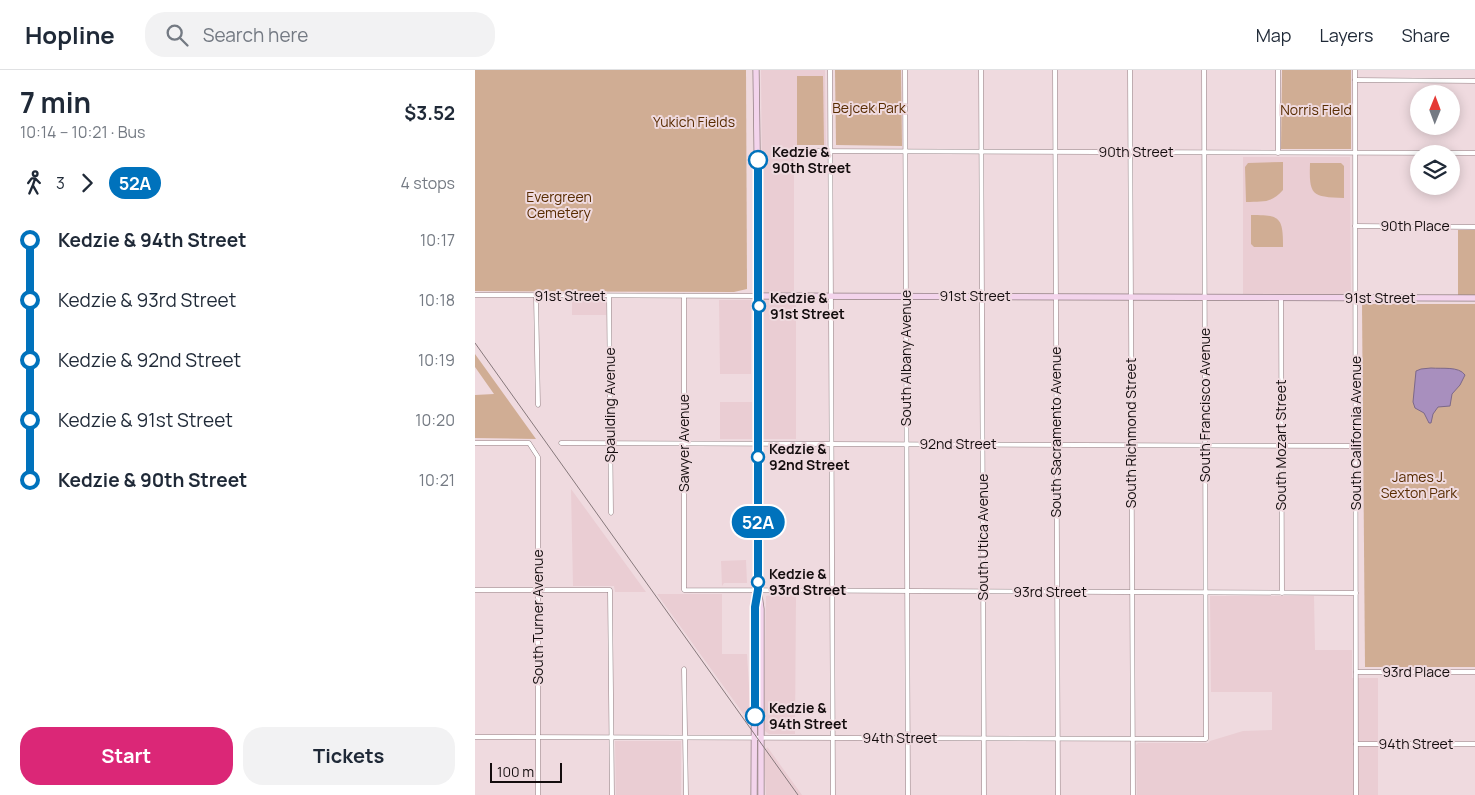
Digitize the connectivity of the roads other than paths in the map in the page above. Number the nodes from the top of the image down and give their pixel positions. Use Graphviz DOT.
graph roads {
  1 [pos="757,70"];
  2 [pos="830,70"];
  3 [pos="905,70"];
  4 [pos="981,70"];
  5 [pos="1055,70"];
  6 [pos="1130,70"];
  7 [pos="1204,70"];
  8 [pos="1278,70"];
  9 [pos="1355,70"];
  10 [pos="1355,80"];
  11 [pos="1475,81"];
  12 [pos="797,151"];
  13 [pos="830,151"];
  14 [pos="905,152"];
  15 [pos="981,152"];
  16 [pos="1055,152"];
  17 [pos="1130,152"];
  18 [pos="1204,152"];
  19 [pos="1278,153"];
  20 [pos="1355,153"];
  21 [pos="1475,153"];
  22 [pos="1355,226"];
  23 [pos="1475,226"];
  24 [pos="475,295"];
  25 [pos="536,296"];
  26 [pos="609,296"];
  27 [pos="684,296"];
  28 [pos="759,296"];
  29 [pos="831,296"];
  30 [pos="906,296"];
  31 [pos="982,296"];
  32 [pos="1056,296"];
  33 [pos="1131,296"];
  34 [pos="1205,296"];
  35 [pos="1281,297"];
  36 [pos="1355,298"];
  37 [pos="1475,298"];
  38 [pos="538,405"];
  39 [pos="475,443"];
  40 [pos="561,443"];
  41 [pos="610,443"];
  42 [pos="684,444"];
  43 [pos="758,444"];
  44 [pos="831,444"];
  45 [pos="907,444"];
  46 [pos="982,444"];
  47 [pos="1057,445"];
  48 [pos="1131,445"];
  49 [pos="1205,445"];
  50 [pos="1281,445"];
  51 [pos="1356,446"];
  52 [pos="611,513"];
  53 [pos="475,590"];
  54 [pos="538,590"];
  55 [pos="684,590"];
  56 [pos="758,590"];
  57 [pos="832,591"];
  58 [pos="907,591"];
  59 [pos="983,592"];
  60 [pos="1057,592"];
  61 [pos="1132,592"];
  62 [pos="1205,593"];
  63 [pos="1282,593"];
  64 [pos="1356,594"];
  65 [pos="684,669"];
  66 [pos="1356,672"];
  67 [pos="1475,672"];
  68 [pos="475,737"];
  69 [pos="538,737"];
  70 [pos="611,737"];
  71 [pos="685,738"];
  72 [pos="757,738"];
  73 [pos="832,738"];
  74 [pos="908,738"];
  75 [pos="983,738"];
  76 [pos="1057,739"];
  77 [pos="1132,739"];
  78 [pos="1206,739"];
  79 [pos="1356,744"];
  80 [pos="1475,744"];
  81 [pos="538,795"];
  82 [pos="612,795"];
  83 [pos="685,795"];
  84 [pos="754,795"];
  85 [pos="761,795"];
  86 [pos="833,795"];
  87 [pos="908,795"];
  88 [pos="984,795"];
  89 [pos="1058,795"];
  90 [pos="1133,795"];
  91 [pos="1356,795"];
  1 -- 28 [label="main road"];
  2 -- 13 [label="street"];
  3 -- 14 [label="street, South Albany Avenue"];
  4 -- 15 [label="street, South Utica Avenue"];
  5 -- 16 [label="street, South Sacramento Avenue"];
  6 -- 17 [label="street, South Richmond Street"];
  7 -- 18 [label="street, South Francisco Avenue"];
  8 -- 19 [label="street"];
  9 -- 10 [label="street, South California Avenue"];
  10 -- 11 [label="street"];
  10 -- 20 [label="street, South California Avenue"];
  12 -- 13 [label="street, 90th Street"];
  13 -- 14 [label="street, 90th Street"];
  13 -- 29 [label="street"];
  14 -- 15 [label="street, 90th Street"];
  14 -- 30 [label="street, South Albany Avenue"];
  15 -- 16 [label="street, 90th Street"];
  15 -- 31 [label="street, South Utica Avenue"];
  16 -- 17 [label="street, 90th Street"];
  16 -- 32 [label="street, South Sacramento Avenue"];
  17 -- 18 [label="street, 90th Street"];
  17 -- 33 [label="street, South Richmond Street"];
  18 -- 19 [label="street, 90th Street"];
  18 -- 34 [label="street, South Francisco Avenue"];
  19 -- 20 [label="street, 90th Street"];
  20 -- 21 [label="street, 90th Street"];
  20 -- 22 [label="street, South California Avenue"];
  22 -- 23 [label="street, 90th Place"];
  22 -- 36 [label="street, South California Avenue"];
  24 -- 25 [label="street, 91st Street"];
  25 -- 26 [label="street, 91st Street"];
  25 -- 38 [label="street"];
  26 -- 27 [label="street, 91st Street"];
  26 -- 41 [label="street, Spaulding Avenue"];
  27 -- 28 [label="street, 91st Street"];
  27 -- 42 [label="street, Sawyer Avenue"];
  28 -- 29 [label="main road, 91st Street"];
  28 -- 43 [label="main road"];
  29 -- 30 [label="main road, 91st Street"];
  29 -- 44 [label="street"];
  30 -- 31 [label="main road, 91st Street"];
  30 -- 45 [label="street, South Albany Avenue"];
  31 -- 32 [label="main road, 91st Street"];
  31 -- 46 [label="street, South Utica Avenue"];
  32 -- 33 [label="main road, 91st Street"];
  32 -- 47 [label="street, South Sacramento Avenue"];
  33 -- 34 [label="main road, 91st Street"];
  33 -- 48 [label="street, South Richmond Street"];
  34 -- 35 [label="main road, 91st Street"];
  34 -- 49 [label="street, South Francisco Avenue"];
  35 -- 36 [label="main road, 91st Street"];
  35 -- 50 [label="street, South Mozart Street"];
  36 -- 37 [label="main road, 91st Street"];
  36 -- 51 [label="street, South California Avenue"];
  39 -- 54 [label="street, South Turner Avenue"];
  40 -- 41 [label="street, 92nd Street"];
  41 -- 42 [label="street, 92nd Street"];
  41 -- 52 [label="street, Spaulding Avenue"];
  42 -- 43 [label="street, 92nd Street"];
  42 -- 55 [label="street, Sawyer Avenue"];
  43 -- 44 [label="street, 92nd Street"];
  43 -- 56 [label="main road"];
  44 -- 45 [label="street, 92nd Street"];
  44 -- 57 [label="street"];
  45 -- 46 [label="street, 92nd Street"];
  45 -- 58 [label="street, South Albany Avenue"];
  46 -- 47 [label="street, 92nd Street"];
  46 -- 59 [label="street, South Utica Avenue"];
  47 -- 48 [label="street, 92nd Street"];
  47 -- 60 [label="street, South Sacramento Avenue"];
  48 -- 49 [label="street, 92nd Street"];
  48 -- 61 [label="street, South Richmond Street"];
  49 -- 50 [label="street, 92nd Street"];
  49 -- 62 [label="street, South Francisco Avenue"];
  50 -- 51 [label="street, 92nd Street"];
  50 -- 63 [label="street, South Mozart Street"];
  51 -- 64 [label="street, South California Avenue"];
  53 -- 54 [label="street"];
  54 -- 69 [label="street, South Turner Avenue"];
  54 -- 70 [label="street"];
  55 -- 56 [label="street, 93rd Street"];
  56 -- 57 [label="street, 93rd Street"];
  56 -- 72 [label="main road"];
  57 -- 58 [label="street, 93rd Street"];
  57 -- 73 [label="street"];
  58 -- 59 [label="street, 93rd Street"];
  58 -- 74 [label="street, South Albany Avenue"];
  59 -- 60 [label="street, 93rd Street"];
  59 -- 75 [label="street, South Utica Avenue"];
  60 -- 61 [label="street, 93rd Street"];
  60 -- 76 [label="street, South Sacramento Avenue"];
  61 -- 62 [label="street, 93rd Street"];
  61 -- 77 [label="street, South Richmond Street"];
  62 -- 63 [label="street, 93rd Street"];
  62 -- 78 [label="street, South Francisco Avenue"];
  63 -- 64 [label="street, 93rd Street"];
  64 -- 66 [label="street, South California Avenue"];
  65 -- 71 [label="street"];
  66 -- 67 [label="street, 93rd Place"];
  66 -- 79 [label="street, South California Avenue"];
  68 -- 69 [label="street, 94th Street"];
  69 -- 70 [label="street, 94th Street"];
  69 -- 81 [label="street, South Turner Avenue"];
  70 -- 71 [label="street, 94th Street"];
  70 -- 82 [label="street"];
  71 -- 72 [label="street, 94th Street"];
  71 -- 83 [label="street"];
  72 -- 73 [label="street, 94th Street"];
  72 -- 84 [label="main road"];
  72 -- 85 [label="main road"];
  73 -- 74 [label="street, 94th Street"];
  73 -- 86 [label="street"];
  74 -- 75 [label="street, 94th Street"];
  74 -- 87 [label="street, South Albany Avenue"];
  75 -- 76 [label="street, 94th Street"];
  75 -- 88 [label="street, South Utica Avenue"];
  76 -- 77 [label="street, 94th Street"];
  76 -- 89 [label="street, South Sacramento Avenue"];
  77 -- 78 [label="street, 94th Street"];
  77 -- 90 [label="street, South Richmond Street"];
  79 -- 80 [label="street, 94th Street"];
  79 -- 91 [label="street, South California Avenue"];
}
